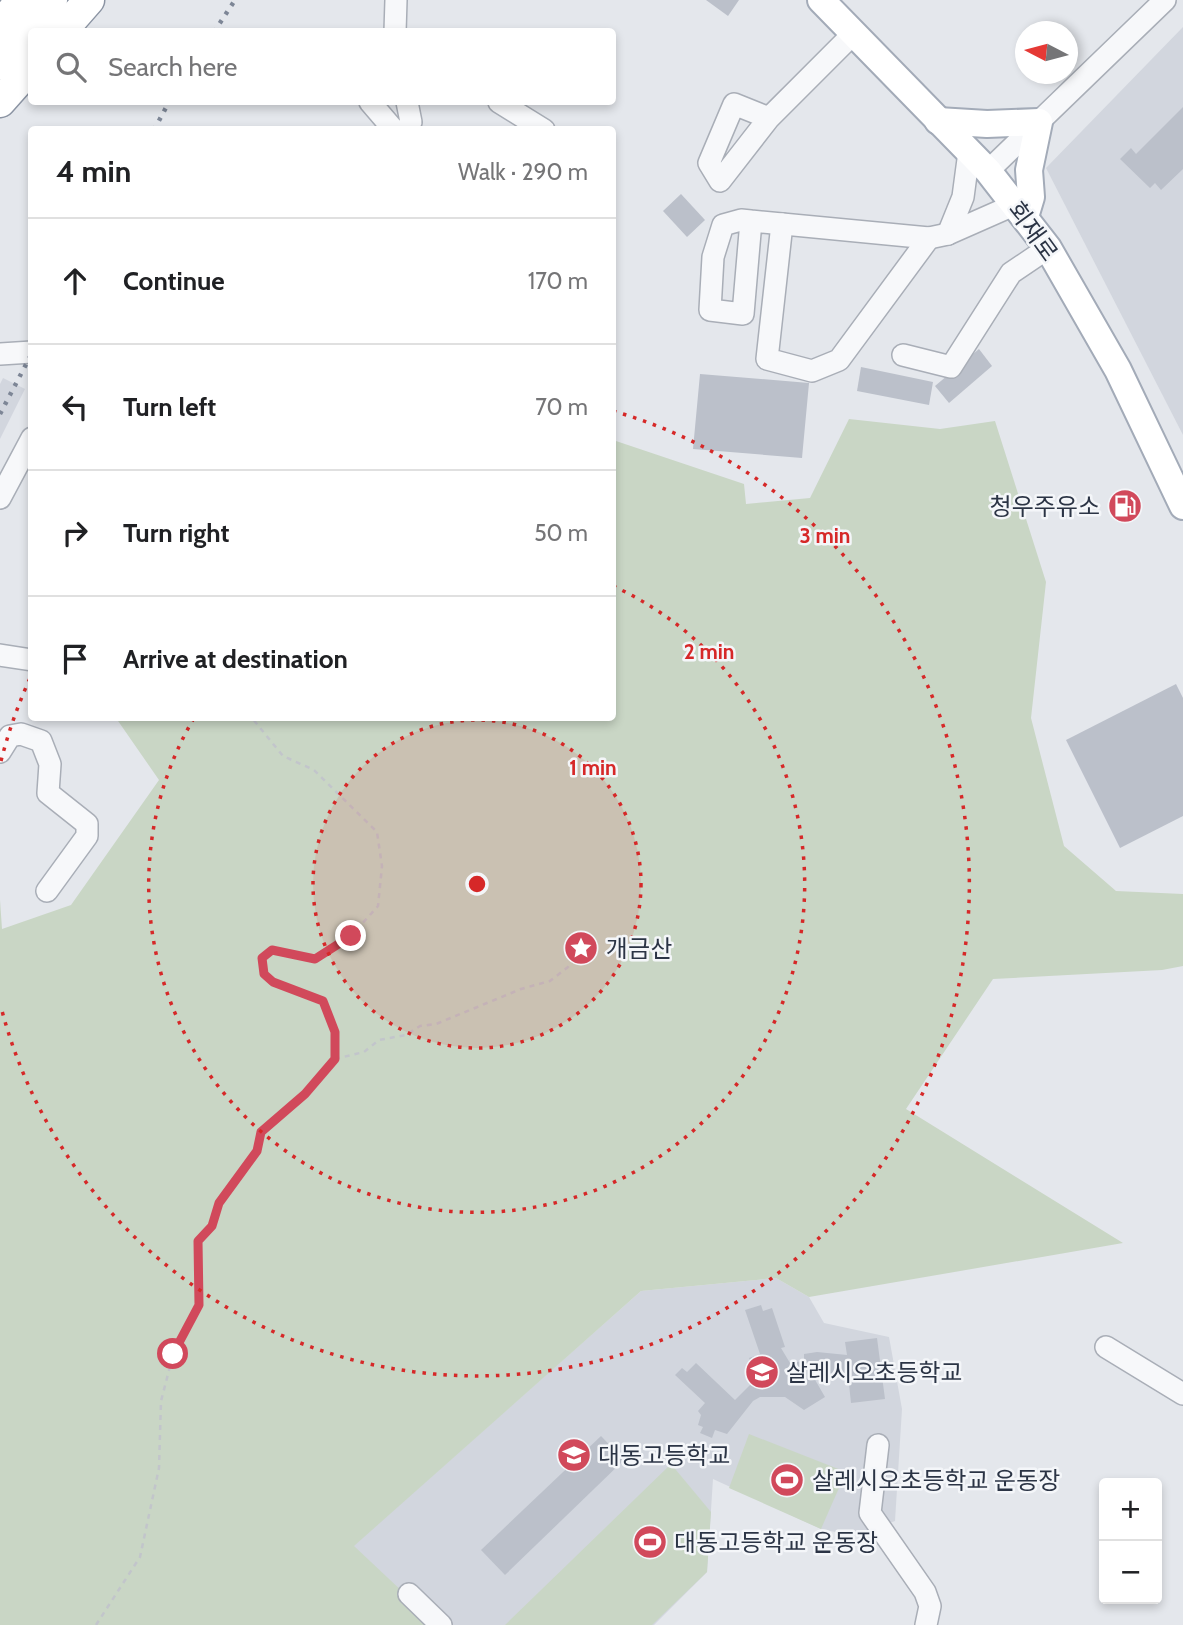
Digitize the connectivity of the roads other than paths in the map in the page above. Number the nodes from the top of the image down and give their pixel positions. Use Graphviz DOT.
graph roads {
  1 [pos="21,0"];
  2 [pos="52,0"];
  3 [pos="90,0"];
  4 [pos="396,0"];
  5 [pos="821,0"];
  6 [pos="1165,0"];
  7 [pos="0,26"];
  8 [pos="29,28"];
  9 [pos="67,28"];
  10 [pos="396,28"];
  11 [pos="28,30"];
  12 [pos="853,33"];
  13 [pos="0,64"];
  14 [pos="28,70"];
  15 [pos="28,80"];
  16 [pos="0,102"];
  17 [pos="376,105"];
  18 [pos="504,105"];
  19 [pos="0,115"];
  20 [pos="769,118"];
  21 [pos="938,121"];
  22 [pos="407,122"];
  23 [pos="1039,122"];
  24 [pos="538,126"];
  25 [pos="969,152"];
  26 [pos="988,171"];
  27 [pos="1020,210"];
  28 [pos="751,221"];
  29 [pos="782,224"];
  30 [pos="939,236"];
  31 [pos="1048,248"];
  32 [pos="28,352"];
  33 [pos="0,354"];
  34 [pos="903,355"];
  35 [pos="28,446"];
  36 [pos="0,498"];
  37 [pos="1183,506"];
  38 [pos="0,655"];
  39 [pos="28,659"];
  40 [pos="0,752"];
  41 [pos="47,891"];
  42 [pos="1106,1347"];
  43 [pos="1183,1394"];
  44 [pos="878,1445"];
  45 [pos="409,1594"];
  46 [pos="441,1625"];
  47 [pos="926,1625"];
  1 -- 7 [label="highway"];
  2 -- 8 [label="highway"];
  3 -- 9 [label="highway"];
  4 -- 10 [label="street"];
  5 -- 12 [label="main road, 회재로"];
  6 -- 23 [label="street"];
  11 -- 13 [label="highway"];
  12 -- 20 [label="street"];
  12 -- 21 [label="main road, 회재로"];
  14 -- 16 [label="highway"];
  15 -- 19 [label="street"];
  17 -- 22 [label="street"];
  18 -- 24 [label="street"];
  21 -- 23 [label="main road"];
  21 -- 25 [label="main road, 회재로"];
  23 -- 26 [label="street"];
  23 -- 27 [label="main road"];
  25 -- 26 [label="main road, 회재로"];
  25 -- 30 [label="street"];
  26 -- 27 [label="main road, 회재로"];
  27 -- 30 [label="street"];
  27 -- 31 [label="main road, 회재로"];
  28 -- 29 [label="street"];
  29 -- 30 [label="street"];
  29 -- 30 [label="street"];
  31 -- 34 [label="street"];
  31 -- 37 [label="main road, 회재로"];
  32 -- 33 [label="street"];
  35 -- 36 [label="street"];
  38 -- 39 [label="street"];
  40 -- 41 [label="street"];
  42 -- 43 [label="street"];
  44 -- 47 [label="street"];
  45 -- 46 [label="street"];
}
